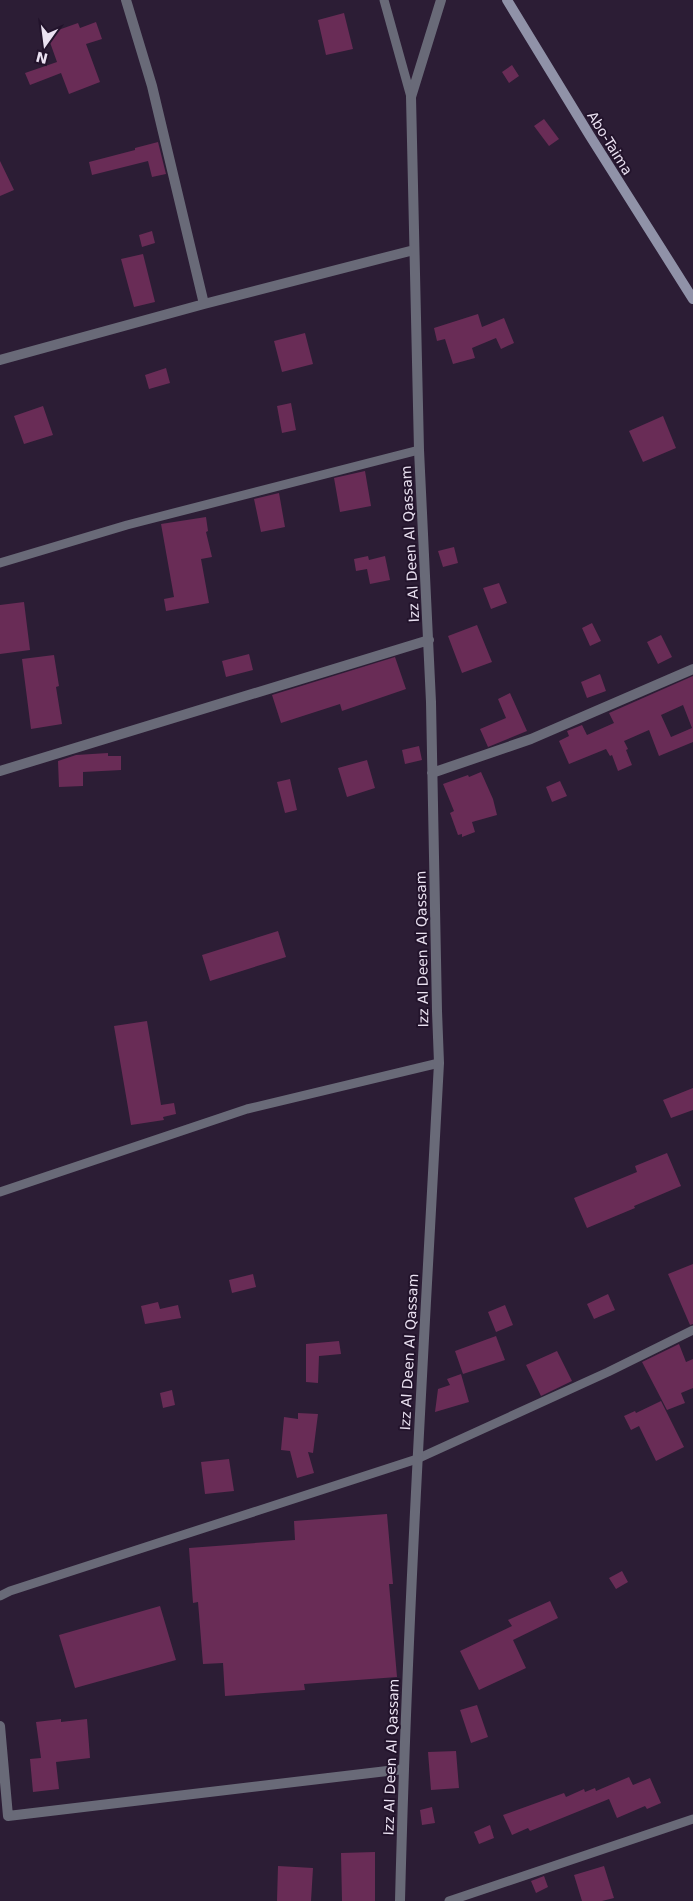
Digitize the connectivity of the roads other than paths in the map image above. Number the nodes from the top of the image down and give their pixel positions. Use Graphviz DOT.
graph roads {
  1 [pos="126,0"];
  2 [pos="384,0"];
  3 [pos="441,0"];
  4 [pos="507,0"];
  5 [pos="411,97"];
  6 [pos="414,250"];
  7 [pos="693,299"];
  8 [pos="204,304"];
  9 [pos="0,360"];
  10 [pos="419,450"];
  11 [pos="0,562"];
  12 [pos="429,640"];
  13 [pos="693,669"];
  14 [pos="0,771"];
  15 [pos="432,772"];
  16 [pos="439,1063"];
  17 [pos="0,1192"];
  18 [pos="693,1330"];
  19 [pos="417,1458"];
  20 [pos="0,1596"];
  21 [pos="0,1726"];
  22 [pos="404,1770"];
  23 [pos="693,1819"];
  24 [pos="400,1901"];
  25 [pos="449,1901"];
  1 -- 8 [label="street"];
  2 -- 5 [label="lane"];
  3 -- 5 [label="street, Izz Al Deen Al Qassam"];
  4 -- 7 [label="street, Abo-Taima"];
  5 -- 6 [label="street, Izz Al Deen Al Qassam"];
  6 -- 8 [label="street"];
  6 -- 10 [label="street, Izz Al Deen Al Qassam"];
  8 -- 9 [label="street"];
  10 -- 11 [label="lane"];
  10 -- 12 [label="street, Izz Al Deen Al Qassam"];
  12 -- 14 [label="street"];
  12 -- 15 [label="street, Izz Al Deen Al Qassam"];
  13 -- 15 [label="street"];
  15 -- 16 [label="street, Izz Al Deen Al Qassam"];
  16 -- 17 [label="lane"];
  16 -- 19 [label="street, Izz Al Deen Al Qassam"];
  18 -- 19 [label="lane"];
  19 -- 20 [label="lane"];
  19 -- 22 [label="street, Izz Al Deen Al Qassam"];
  21 -- 22 [label="street"];
  22 -- 24 [label="street, Izz Al Deen Al Qassam"];
  23 -- 25 [label="lane"];
}
